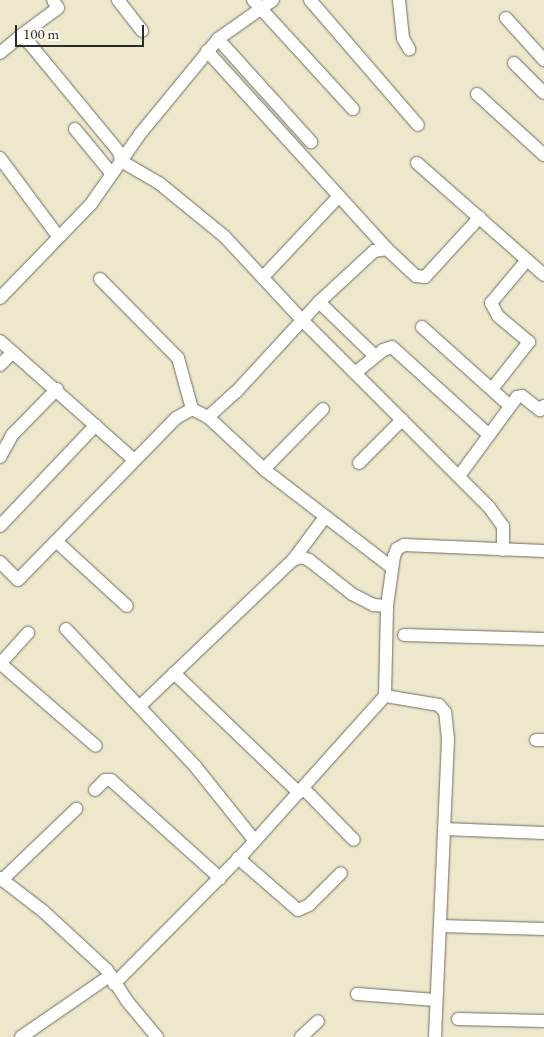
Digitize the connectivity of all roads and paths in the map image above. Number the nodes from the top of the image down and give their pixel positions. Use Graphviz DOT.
graph roads {
  1 [pos="53,0"];
  2 [pos="118,0"];
  3 [pos="273,0"];
  4 [pos="310,0"];
  5 [pos="399,0"];
  6 [pos="256,4"];
  7 [pos="506,18"];
  8 [pos="142,31"];
  9 [pos="20,36"];
  10 [pos="218,39"];
  11 [pos="409,49"];
  12 [pos="207,51"];
  13 [pos="0,53"];
  14 [pos="544,60"];
  15 [pos="514,63"];
  16 [pos="544,92"];
  17 [pos="477,94"];
  18 [pos="353,109"];
  19 [pos="418,125"];
  20 [pos="75,129"];
  21 [pos="311,142"];
  22 [pos="542,150"];
  23 [pos="0,158"];
  24 [pos="121,160"];
  25 [pos="417,163"];
  26 [pos="112,174"];
  27 [pos="338,196"];
  28 [pos="480,217"];
  29 [pos="58,236"];
  30 [pos="387,249"];
  31 [pos="527,260"];
  32 [pos="544,275"];
  33 [pos="263,277"];
  34 [pos="100,279"];
  35 [pos="0,298"];
  36 [pos="319,302"];
  37 [pos="302,320"];
  38 [pos="422,327"];
  39 [pos="0,341"];
  40 [pos="13,352"];
  41 [pos="375,356"];
  42 [pos="0,366"];
  43 [pos="355,373"];
  44 [pos="56,389"];
  45 [pos="492,389"];
  46 [pos="510,406"];
  47 [pos="544,406"];
  48 [pos="192,409"];
  49 [pos="323,409"];
  50 [pos="208,417"];
  51 [pos="402,420"];
  52 [pos="96,425"];
  53 [pos="489,435"];
  54 [pos="0,458"];
  55 [pos="134,460"];
  56 [pos="359,463"];
  57 [pos="264,469"];
  58 [pos="459,476"];
  59 [pos="325,516"];
  60 [pos="0,526"];
  61 [pos="56,541"];
  62 [pos="503,550"];
  63 [pos="544,551"];
  64 [pos="292,560"];
  65 [pos="0,562"];
  66 [pos="392,567"];
  67 [pos="127,606"];
  68 [pos="387,606"];
  69 [pos="66,629"];
  70 [pos="28,633"];
  71 [pos="404,635"];
  72 [pos="544,638"];
  73 [pos="1,661"];
  74 [pos="174,673"];
  75 [pos="385,696"];
  76 [pos="140,706"];
  77 [pos="96,746"];
  78 [pos="95,790"];
  79 [pos="301,791"];
  80 [pos="76,809"];
  81 [pos="444,829"];
  82 [pos="544,833"];
  83 [pos="354,840"];
  84 [pos="255,841"];
  85 [pos="238,858"];
  86 [pos="341,873"];
  87 [pos="220,878"];
  88 [pos="1,879"];
  89 [pos="440,926"];
  90 [pos="544,929"];
  91 [pos="113,980"];
  92 [pos="357,994"];
  93 [pos="436,1000"];
  94 [pos="458,1019"];
  95 [pos="318,1021"];
  96 [pos="544,1021"];
  97 [pos="21,1037"];
  98 [pos="157,1037"];
  99 [pos="301,1037"];
  100 [pos="434,1037"];
  1 -- 9 [label="street"];
  2 -- 8 [label="street"];
  3 -- 6 [label="street"];
  4 -- 19 [label="street"];
  5 -- 11 [label="street"];
  6 -- 10 [label="street"];
  6 -- 18 [label="street"];
  7 -- 14 [label="street"];
  9 -- 13 [label="street"];
  9 -- 24 [label="street"];
  10 -- 12 [label="street"];
  10 -- 21 [label="street"];
  12 -- 24 [label="street"];
  12 -- 27 [label="street"];
  15 -- 16 [label="street"];
  17 -- 22 [label="street"];
  20 -- 26 [label="street"];
  23 -- 29 [label="street"];
  24 -- 26 [label="street"];
  24 -- 33 [label="street"];
  25 -- 28 [label="street"];
  26 -- 29 [label="street"];
  27 -- 30 [label="street"];
  27 -- 33 [label="street"];
  28 -- 30 [label="street"];
  28 -- 31 [label="street"];
  29 -- 35 [label="street"];
  30 -- 36 [label="street"];
  31 -- 32 [label="street"];
  31 -- 45 [label="street"];
  33 -- 37 [label="street"];
  34 -- 48 [label="street"];
  36 -- 37 [label="street"];
  36 -- 41 [label="street"];
  37 -- 43 [label="street"];
  37 -- 50 [label="street"];
  38 -- 45 [label="street"];
  39 -- 40 [label="street"];
  40 -- 42 [label="street"];
  40 -- 44 [label="street"];
  41 -- 43 [label="street"];
  41 -- 53 [label="street"];
  43 -- 51 [label="street"];
  44 -- 52 [label="street"];
  44 -- 54 [label="street"];
  45 -- 46 [label="street"];
  46 -- 47 [label="street"];
  46 -- 53 [label="street"];
  48 -- 50 [label="street"];
  48 -- 55 [label="street"];
  49 -- 57 [label="street"];
  50 -- 57 [label="street"];
  51 -- 56 [label="street"];
  51 -- 58 [label="street"];
  52 -- 55 [label="street"];
  52 -- 60 [label="street"];
  53 -- 58 [label="street"];
  55 -- 61 [label="street"];
  57 -- 59 [label="street"];
  58 -- 62 [label="street"];
  59 -- 64 [label="street"];
  59 -- 66 [label="street"];
  61 -- 65 [label="street"];
  61 -- 67 [label="street"];
  62 -- 63 [label="street"];
  62 -- 66 [label="street"];
  64 -- 68 [label="street"];
  64 -- 74 [label="street"];
  66 -- 68 [label="street"];
  68 -- 75 [label="street"];
  69 -- 76 [label="street"];
  70 -- 73 [label="street"];
  71 -- 72 [label="street"];
  73 -- 77 [label="street"];
  74 -- 76 [label="street"];
  74 -- 79 [label="street"];
  75 -- 79 [label="street"];
  75 -- 81 [label="street"];
  76 -- 84 [label="street"];
  78 -- 87 [label="street"];
  79 -- 83 [label="street"];
  79 -- 84 [label="street"];
  80 -- 88 [label="street"];
  81 -- 82 [label="street"];
  81 -- 89 [label="street"];
  84 -- 85 [label="street"];
  85 -- 86 [label="street"];
  85 -- 87 [label="street"];
  87 -- 91 [label="street"];
  88 -- 91 [label="street"];
  89 -- 90 [label="street"];
  89 -- 93 [label="street"];
  91 -- 97 [label="street"];
  91 -- 98 [label="street"];
  92 -- 93 [label="street"];
  93 -- 100 [label="street"];
  94 -- 96 [label="street"];
  95 -- 99 [label="street"];
}
